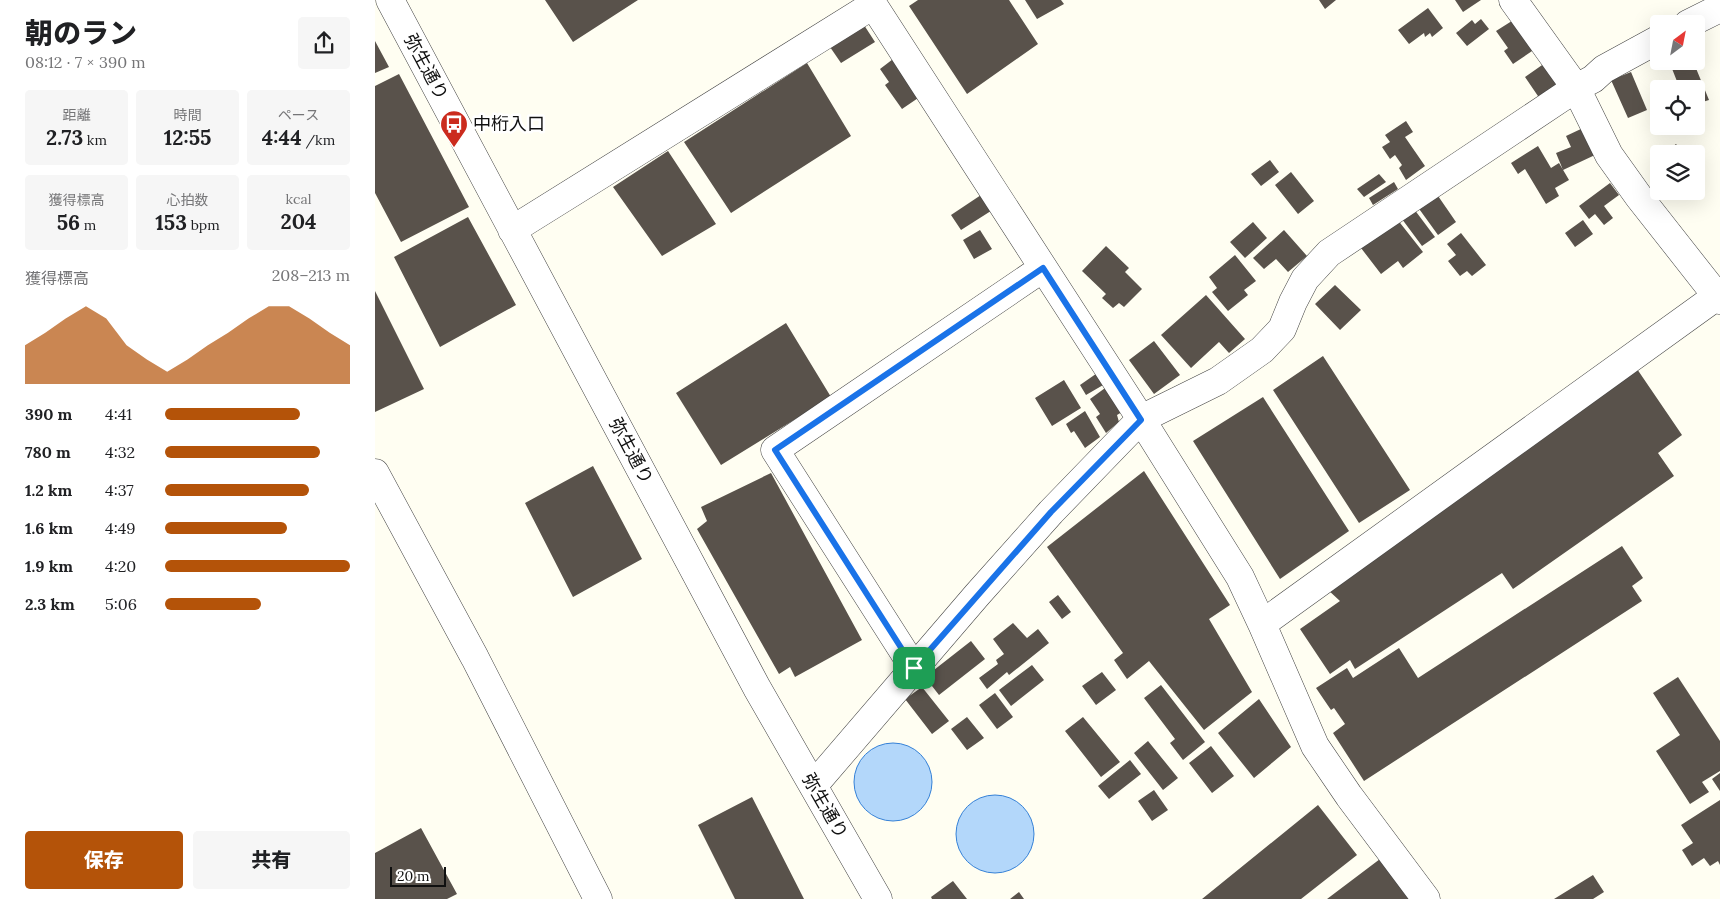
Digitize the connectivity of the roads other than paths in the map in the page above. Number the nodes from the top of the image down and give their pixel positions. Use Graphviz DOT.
graph roads {
  1 [pos="390,0"];
  2 [pos="1513,0"];
  3 [pos="880,4"];
  4 [pos="1720,8"];
  5 [pos="1705,16"];
  6 [pos="1650,44"];
  7 [pos="1576,88"];
  8 [pos="512,230"];
  9 [pos="1043,268"];
  10 [pos="1718,298"];
  11 [pos="1141,420"];
  12 [pos="375,473"];
  13 [pos="1262,624"];
  14 [pos="914,668"];
  15 [pos="814,785"];
  16 [pos="599,899"];
  17 [pos="878,899"];
  18 [pos="1426,899"];
  1 -- 8 [label="street, 弥生通り"];
  2 -- 7 [label="street"];
  3 -- 8 [label="street"];
  3 -- 9 [label="street"];
  4 -- 5 [label="street"];
  6 -- 7 [label="street"];
  7 -- 10 [label="street"];
  7 -- 11 [label="street"];
  8 -- 15 [label="street, 弥生通り"];
  9 -- 11 [label="street"];
  9 -- 14 [label="street"];
  10 -- 13 [label="street"];
  11 -- 13 [label="street"];
  11 -- 14 [label="street"];
  12 -- 16 [label="street"];
  13 -- 18 [label="street"];
  14 -- 15 [label="street"];
  15 -- 17 [label="street, 弥生通り"];
}
